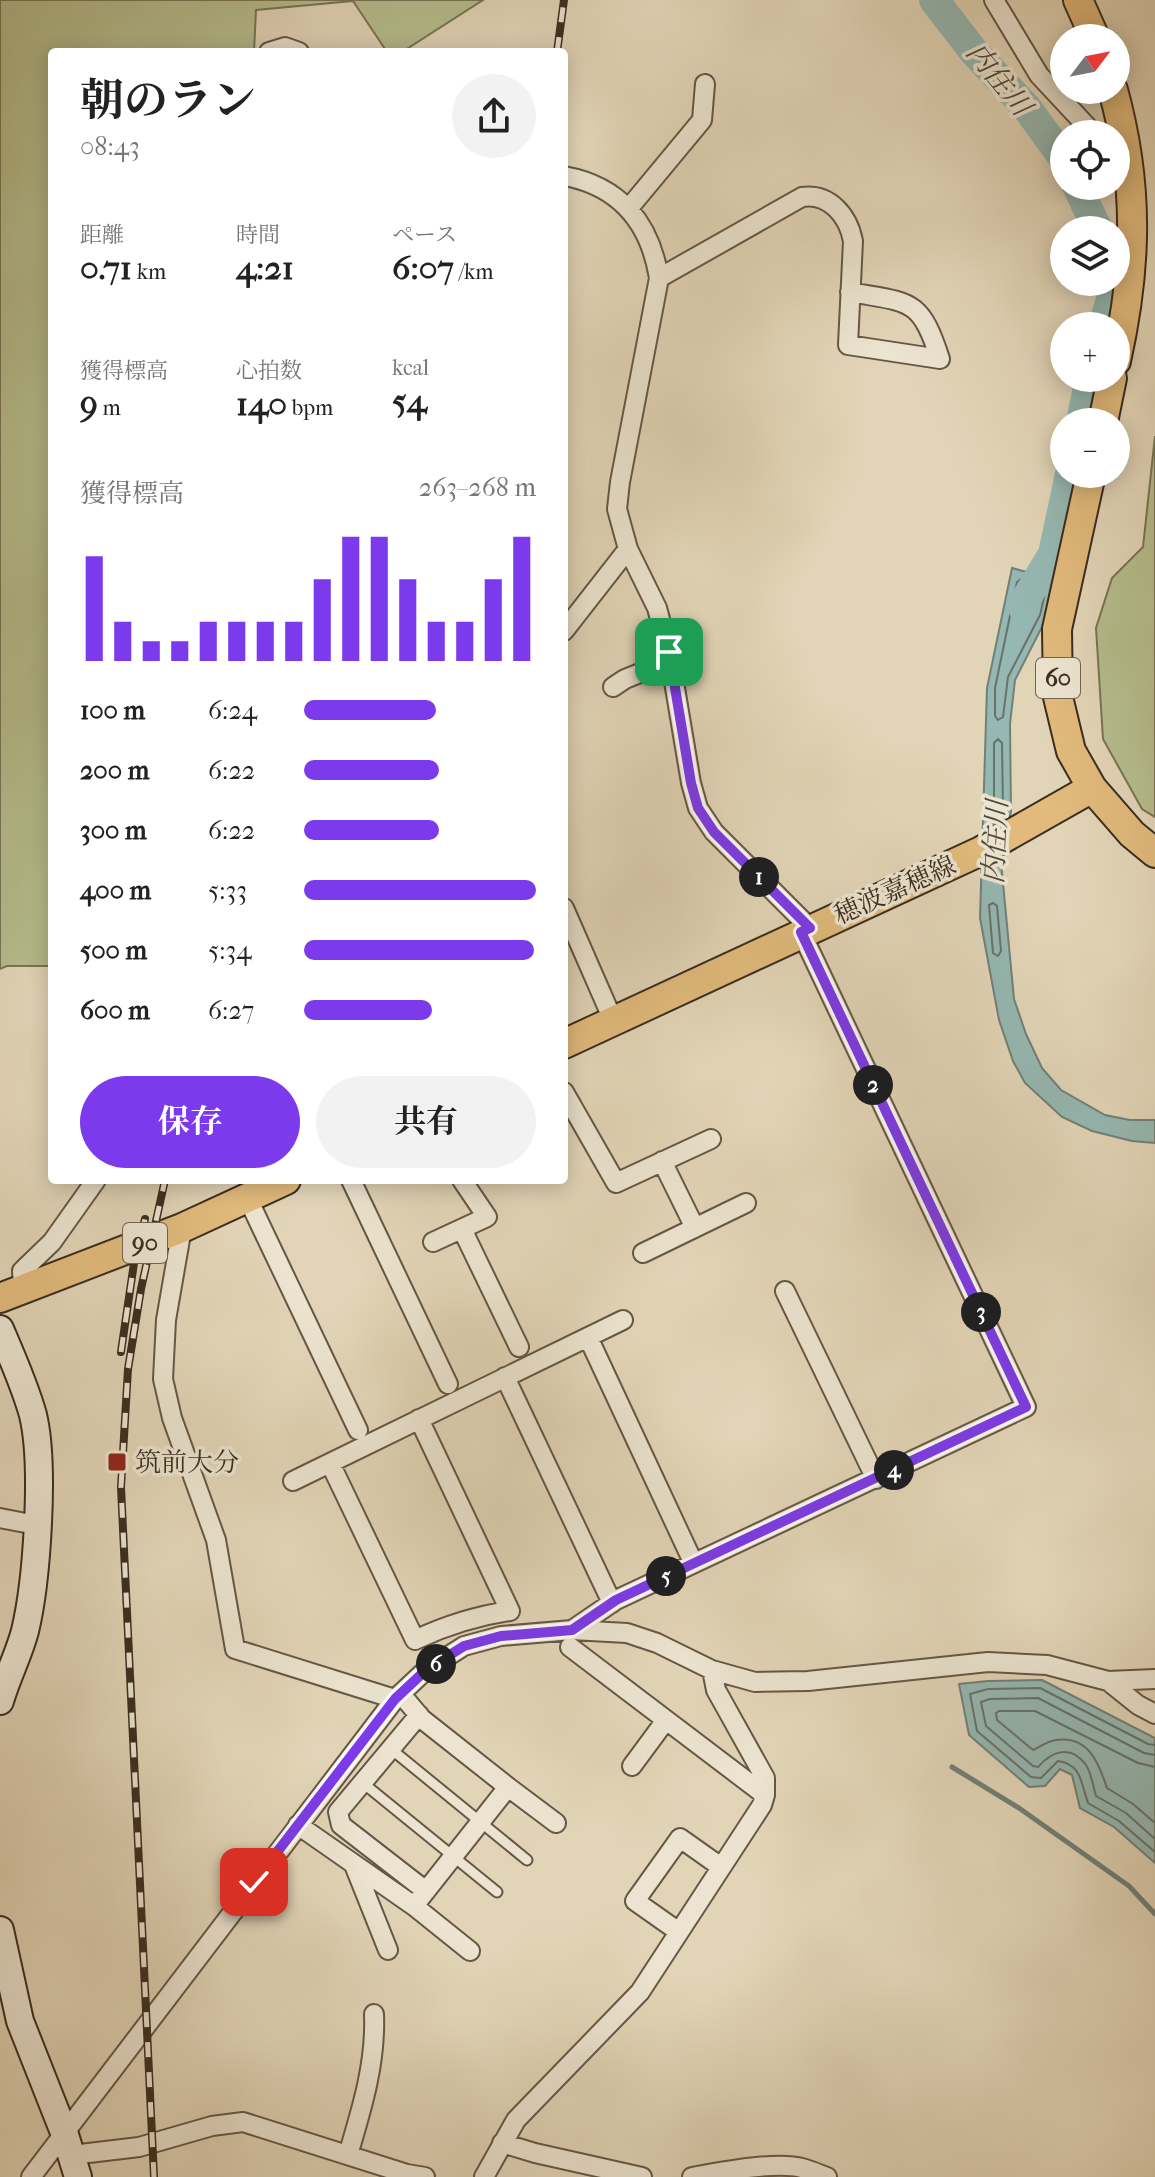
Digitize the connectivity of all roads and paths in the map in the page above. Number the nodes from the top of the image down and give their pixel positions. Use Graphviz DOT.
graph roads {
  1 [pos="994,0"];
  2 [pos="1078,0"];
  3 [pos="1089,24"];
  4 [pos="705,84"];
  5 [pos="1081,120"];
  6 [pos="568,177"];
  7 [pos="1128,200"];
  8 [pos="629,208"];
  9 [pos="659,278"];
  10 [pos="850,292"];
  11 [pos="1124,312"];
  12 [pos="1088,488"];
  13 [pos="628,549"];
  14 [pos="568,626"];
  15 [pos="670,661"];
  16 [pos="613,687"];
  17 [pos="1092,788"];
  18 [pos="1155,853"];
  19 [pos="568,917"];
  20 [pos="806,930"];
  21 [pos="613,1020"];
  22 [pos="568,1042"];
  23 [pos="568,1099"];
  24 [pos="711,1139"];
  25 [pos="662,1161"];
  26 [pos="93,1184"];
  27 [pos="278,1184"];
  28 [pos="353,1184"];
  29 [pos="465,1184"];
  30 [pos="248,1199"];
  31 [pos="746,1203"];
  32 [pos="182,1228"];
  33 [pos="695,1228"];
  34 [pos="462,1229"];
  35 [pos="433,1242"];
  36 [pos="643,1253"];
  37 [pos="785,1291"];
  38 [pos="12,1294"];
  39 [pos="623,1320"];
  40 [pos="0,1329"];
  41 [pos="588,1337"];
  42 [pos="519,1347"];
  43 [pos="505,1377"];
  44 [pos="448,1384"];
  45 [pos="419,1419"];
  46 [pos="358,1430"];
  47 [pos="330,1463"];
  48 [pos="876,1479"];
  49 [pos="293,1481"];
  50 [pos="0,1518"];
  51 [pos="36,1525"];
  52 [pos="693,1562"];
  53 [pos="612,1603"];
  54 [pos="571,1639"];
  55 [pos="712,1670"];
  56 [pos="1155,1679"];
  57 [pos="1108,1681"];
  58 [pos="398,1697"];
  59 [pos="0,1701"];
  60 [pos="1155,1714"];
  61 [pos="419,1715"];
  62 [pos="666,1720"];
  63 [pos="391,1749"];
  64 [pos="632,1766"];
  65 [pos="363,1783"];
  66 [pos="508,1787"];
  67 [pos="765,1795"];
  68 [pos="480,1823"];
  69 [pos="556,1823"];
  70 [pos="298,1825"];
  71 [pos="453,1857"];
  72 [pos="527,1860"];
  73 [pos="354,1865"];
  74 [pos="721,1867"];
  75 [pos="426,1891"];
  76 [pos="497,1892"];
  77 [pos="414,1906"];
  78 [pos="0,1930"];
  79 [pos="679,1932"];
  80 [pos="388,1950"];
  81 [pos="470,1951"];
  82 [pos="8,2004"];
  83 [pos="374,2014"];
  84 [pos="502,2143"];
  85 [pos="71,2155"];
  86 [pos="348,2155"];
  87 [pos="31,2177"];
  88 [pos="425,2177"];
  89 [pos="484,2177"];
  90 [pos="642,2177"];
  91 [pos="692,2177"];
  92 [pos="827,2177"];
  1 -- 5 [label="street"];
  2 -- 3 [label="main road"];
  4 -- 8 [label="street"];
  6 -- 8 [label="street"];
  7 -- 11 [label="main road"];
  8 -- 9 [label="street"];
  9 -- 10 [label="street"];
  9 -- 13 [label="street"];
  10 -- 10 [label="street"];
  12 -- 17 [label="main road, 60"];
  13 -- 14 [label="street"];
  13 -- 15 [label="street"];
  15 -- 16 [label="street"];
  15 -- 20 [label="street"];
  17 -- 18 [label="main road, 60"];
  17 -- 20 [label="main road, 穂波嘉穂線"];
  19 -- 21 [label="street"];
  20 -- 21 [label="main road, 穂波嘉穂線"];
  20 -- 48 [label="street"];
  21 -- 22 [label="main road, 穂波嘉穂線"];
  23 -- 25 [label="street"];
  24 -- 25 [label="street"];
  25 -- 33 [label="street"];
  26 -- 38 [label="street"];
  27 -- 30 [label="main road, 90"];
  28 -- 44 [label="street"];
  29 -- 34 [label="street"];
  30 -- 32 [label="main road, 90"];
  30 -- 46 [label="street"];
  31 -- 33 [label="street"];
  32 -- 38 [label="main road, 90"];
  32 -- 58 [label="street"];
  33 -- 36 [label="street"];
  34 -- 35 [label="street"];
  34 -- 42 [label="street"];
  37 -- 48 [label="street"];
  39 -- 41 [label="street"];
  40 -- 51 [label="main road"];
  41 -- 43 [label="street"];
  41 -- 52 [label="street"];
  43 -- 45 [label="street"];
  43 -- 53 [label="street"];
  45 -- 47 [label="street"];
  45 -- 47 [label="street"];
  47 -- 49 [label="street"];
  48 -- 52 [label="street"];
  50 -- 51 [label="street"];
  51 -- 59 [label="main road"];
  52 -- 53 [label="street"];
  53 -- 54 [label="street"];
  54 -- 55 [label="street"];
  54 -- 58 [label="street"];
  54 -- 62 [label="street"];
  55 -- 57 [label="street"];
  55 -- 67 [label="street"];
  56 -- 57 [label="street"];
  57 -- 60 [label="street"];
  58 -- 61 [label="street"];
  58 -- 70 [label="street"];
  61 -- 63 [label="street"];
  61 -- 66 [label="street"];
  62 -- 64 [label="street"];
  62 -- 67 [label="street"];
  63 -- 65 [label="street"];
  63 -- 68 [label="lane"];
  65 -- 71 [label="lane"];
  65 -- 75 [label="street"];
  66 -- 68 [label="street"];
  66 -- 69 [label="street"];
  67 -- 74 [label="street"];
  68 -- 71 [label="street"];
  68 -- 72 [label="lane"];
  70 -- 73 [label="street"];
  70 -- 85 [label="street"];
  71 -- 75 [label="street"];
  71 -- 76 [label="lane"];
  73 -- 77 [label="street"];
  73 -- 80 [label="street"];
  74 -- 79 [label="street"];
  74 -- 79 [label="street"];
  75 -- 77 [label="street"];
  77 -- 81 [label="street"];
  78 -- 82 [label="main road"];
  79 -- 84 [label="street"];
  82 -- 85 [label="main road"];
  83 -- 86 [label="street"];
  84 -- 89 [label="street"];
  84 -- 90 [label="street"];
  85 -- 86 [label="street"];
  85 -- 87 [label="street"];
  86 -- 88 [label="street"];
  91 -- 92 [label="street"];
}
